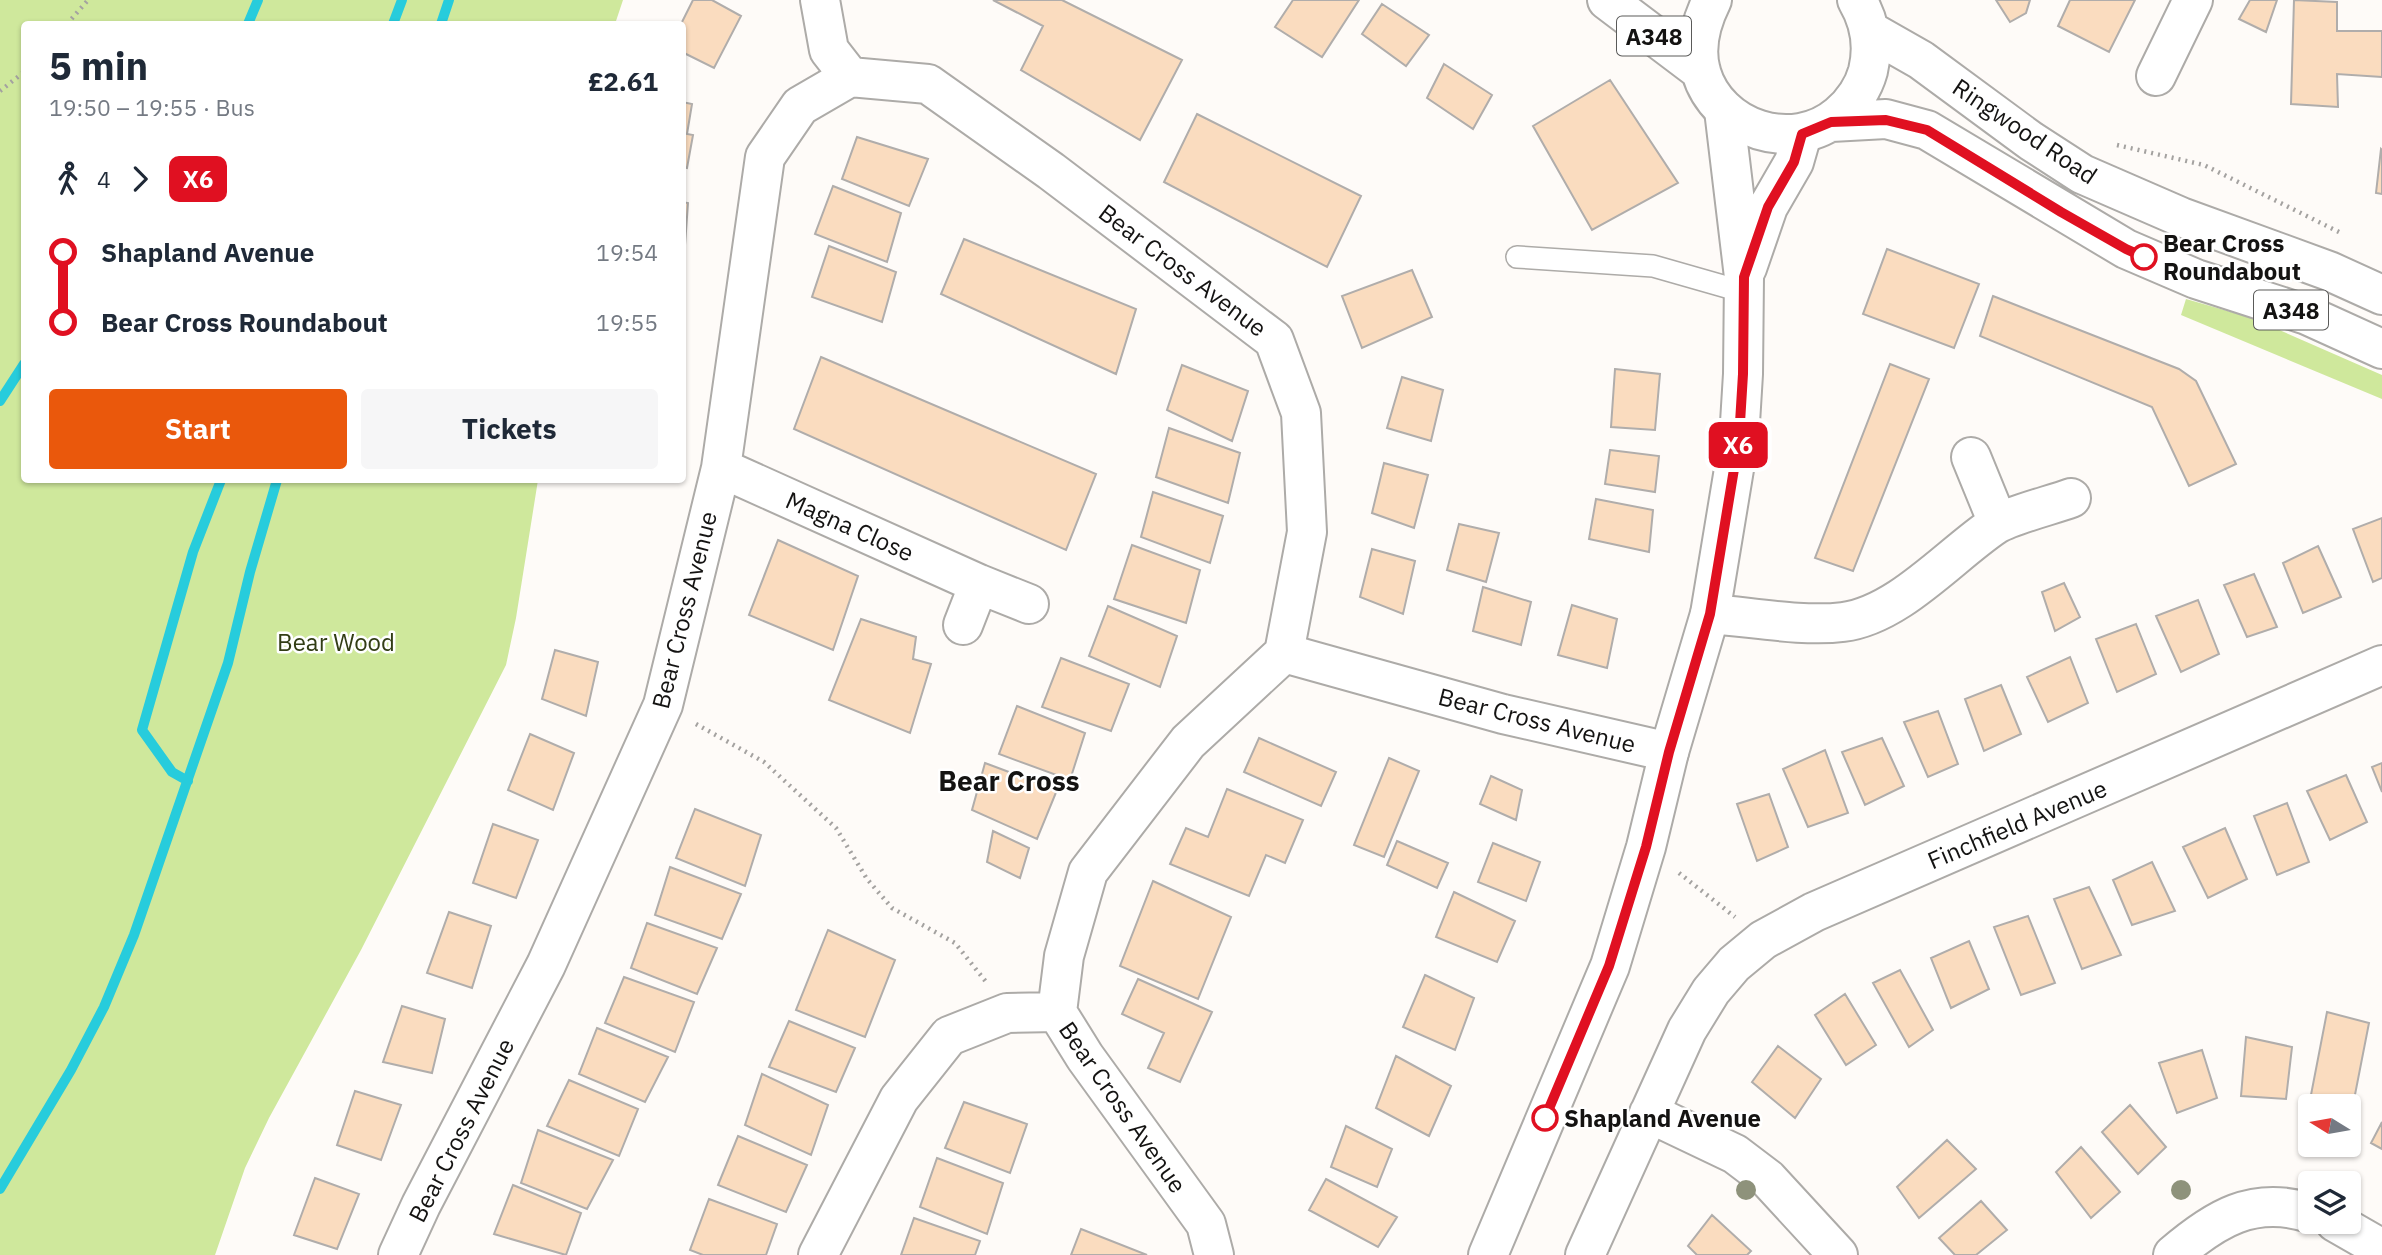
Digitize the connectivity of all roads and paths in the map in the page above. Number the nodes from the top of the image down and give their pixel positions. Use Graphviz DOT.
graph roads {
  1 [pos="88,0"];
  2 [pos="820,0"];
  3 [pos="1607,0"];
  4 [pos="1711,0"];
  5 [pos="2193,0"];
  6 [pos="1863,16"];
  7 [pos="70,21"];
  8 [pos="1701,71"];
  9 [pos="21,74"];
  10 [pos="2156,75"];
  11 [pos="850,77"];
  12 [pos="0,91"];
  13 [pos="1724,110"];
  14 [pos="1817,128"];
  15 [pos="2114,144"];
  16 [pos="2347,236"];
  17 [pos="1517,257"];
  18 [pos="1744,284"];
  19 [pos="2382,295"];
  20 [pos="2382,349"];
  21 [pos="1971,457"];
  22 [pos="721,468"];
  23 [pos="2071,498"];
  24 [pos="1998,523"];
  25 [pos="979,584"];
  26 [pos="1029,604"];
  27 [pos="1710,614"];
  28 [pos="963,625"];
  29 [pos="1284,653"];
  30 [pos="2382,665"];
  31 [pos="663,705"];
  32 [pos="1669,752"];
  33 [pos="1646,847"];
  34 [pos="1763,940"];
  35 [pos="1057,1012"];
  36 [pos="1007,1013"];
  37 [pos="1649,1113"];
  38 [pos="2298,1209"];
  39 [pos="2356,1234"];
  40 [pos="2382,1249"];
  41 [pos="398,1255"];
  42 [pos="818,1255"];
  43 [pos="1214,1255"];
  44 [pos="1488,1255"];
  45 [pos="1586,1255"];
  46 [pos="1838,1255"];
  47 [pos="2173,1255"];
  1 -- 7 [label="path"];
  2 -- 11 [label="main road"];
  3 -- 8 [label="main road, A348"];
  4 -- 8 [label="main road, A348"];
  5 -- 10 [label="main road"];
  6 -- 14 [label="main road, A348"];
  6 -- 19 [label="main road, Ringwood Road / A348"];
  8 -- 13 [label="main road, A348"];
  9 -- 12 [label="path"];
  11 -- 22 [label="main road, Bear Cross Avenue"];
  11 -- 29 [label="main road, Bear Cross Avenue"];
  13 -- 14 [label="main road, A348"];
  13 -- 18 [label="main road"];
  14 -- 18 [label="main road"];
  14 -- 20 [label="main road, Ringwood Road / A348"];
  15 -- 16 [label="path"];
  17 -- 18 [label="lane"];
  18 -- 27 [label="main road"];
  21 -- 24 [label="main road"];
  22 -- 25 [label="main road, Magna Close"];
  22 -- 31 [label="main road, Bear Cross Avenue"];
  23 -- 24 [label="main road"];
  24 -- 27 [label="main road"];
  25 -- 26 [label="main road, Magna Close"];
  25 -- 28 [label="main road"];
  27 -- 32 [label="main road"];
  29 -- 32 [label="main road, Bear Cross Avenue"];
  29 -- 35 [label="main road, Bear Cross Avenue"];
  30 -- 34 [label="main road, Finchfield Avenue"];
  31 -- 36 [label="path"];
  31 -- 41 [label="main road, Bear Cross Avenue"];
  32 -- 33 [label="main road"];
  33 -- 34 [label="path"];
  33 -- 44 [label="main road"];
  34 -- 37 [label="main road, Finchfield Avenue"];
  35 -- 36 [label="main road"];
  35 -- 43 [label="main road, Bear Cross Avenue"];
  36 -- 42 [label="main road"];
  37 -- 45 [label="main road, Finchfield Avenue"];
  37 -- 46 [label="main road"];
  38 -- 47 [label="main road"];
  39 -- 40 [label="main road"];
}
